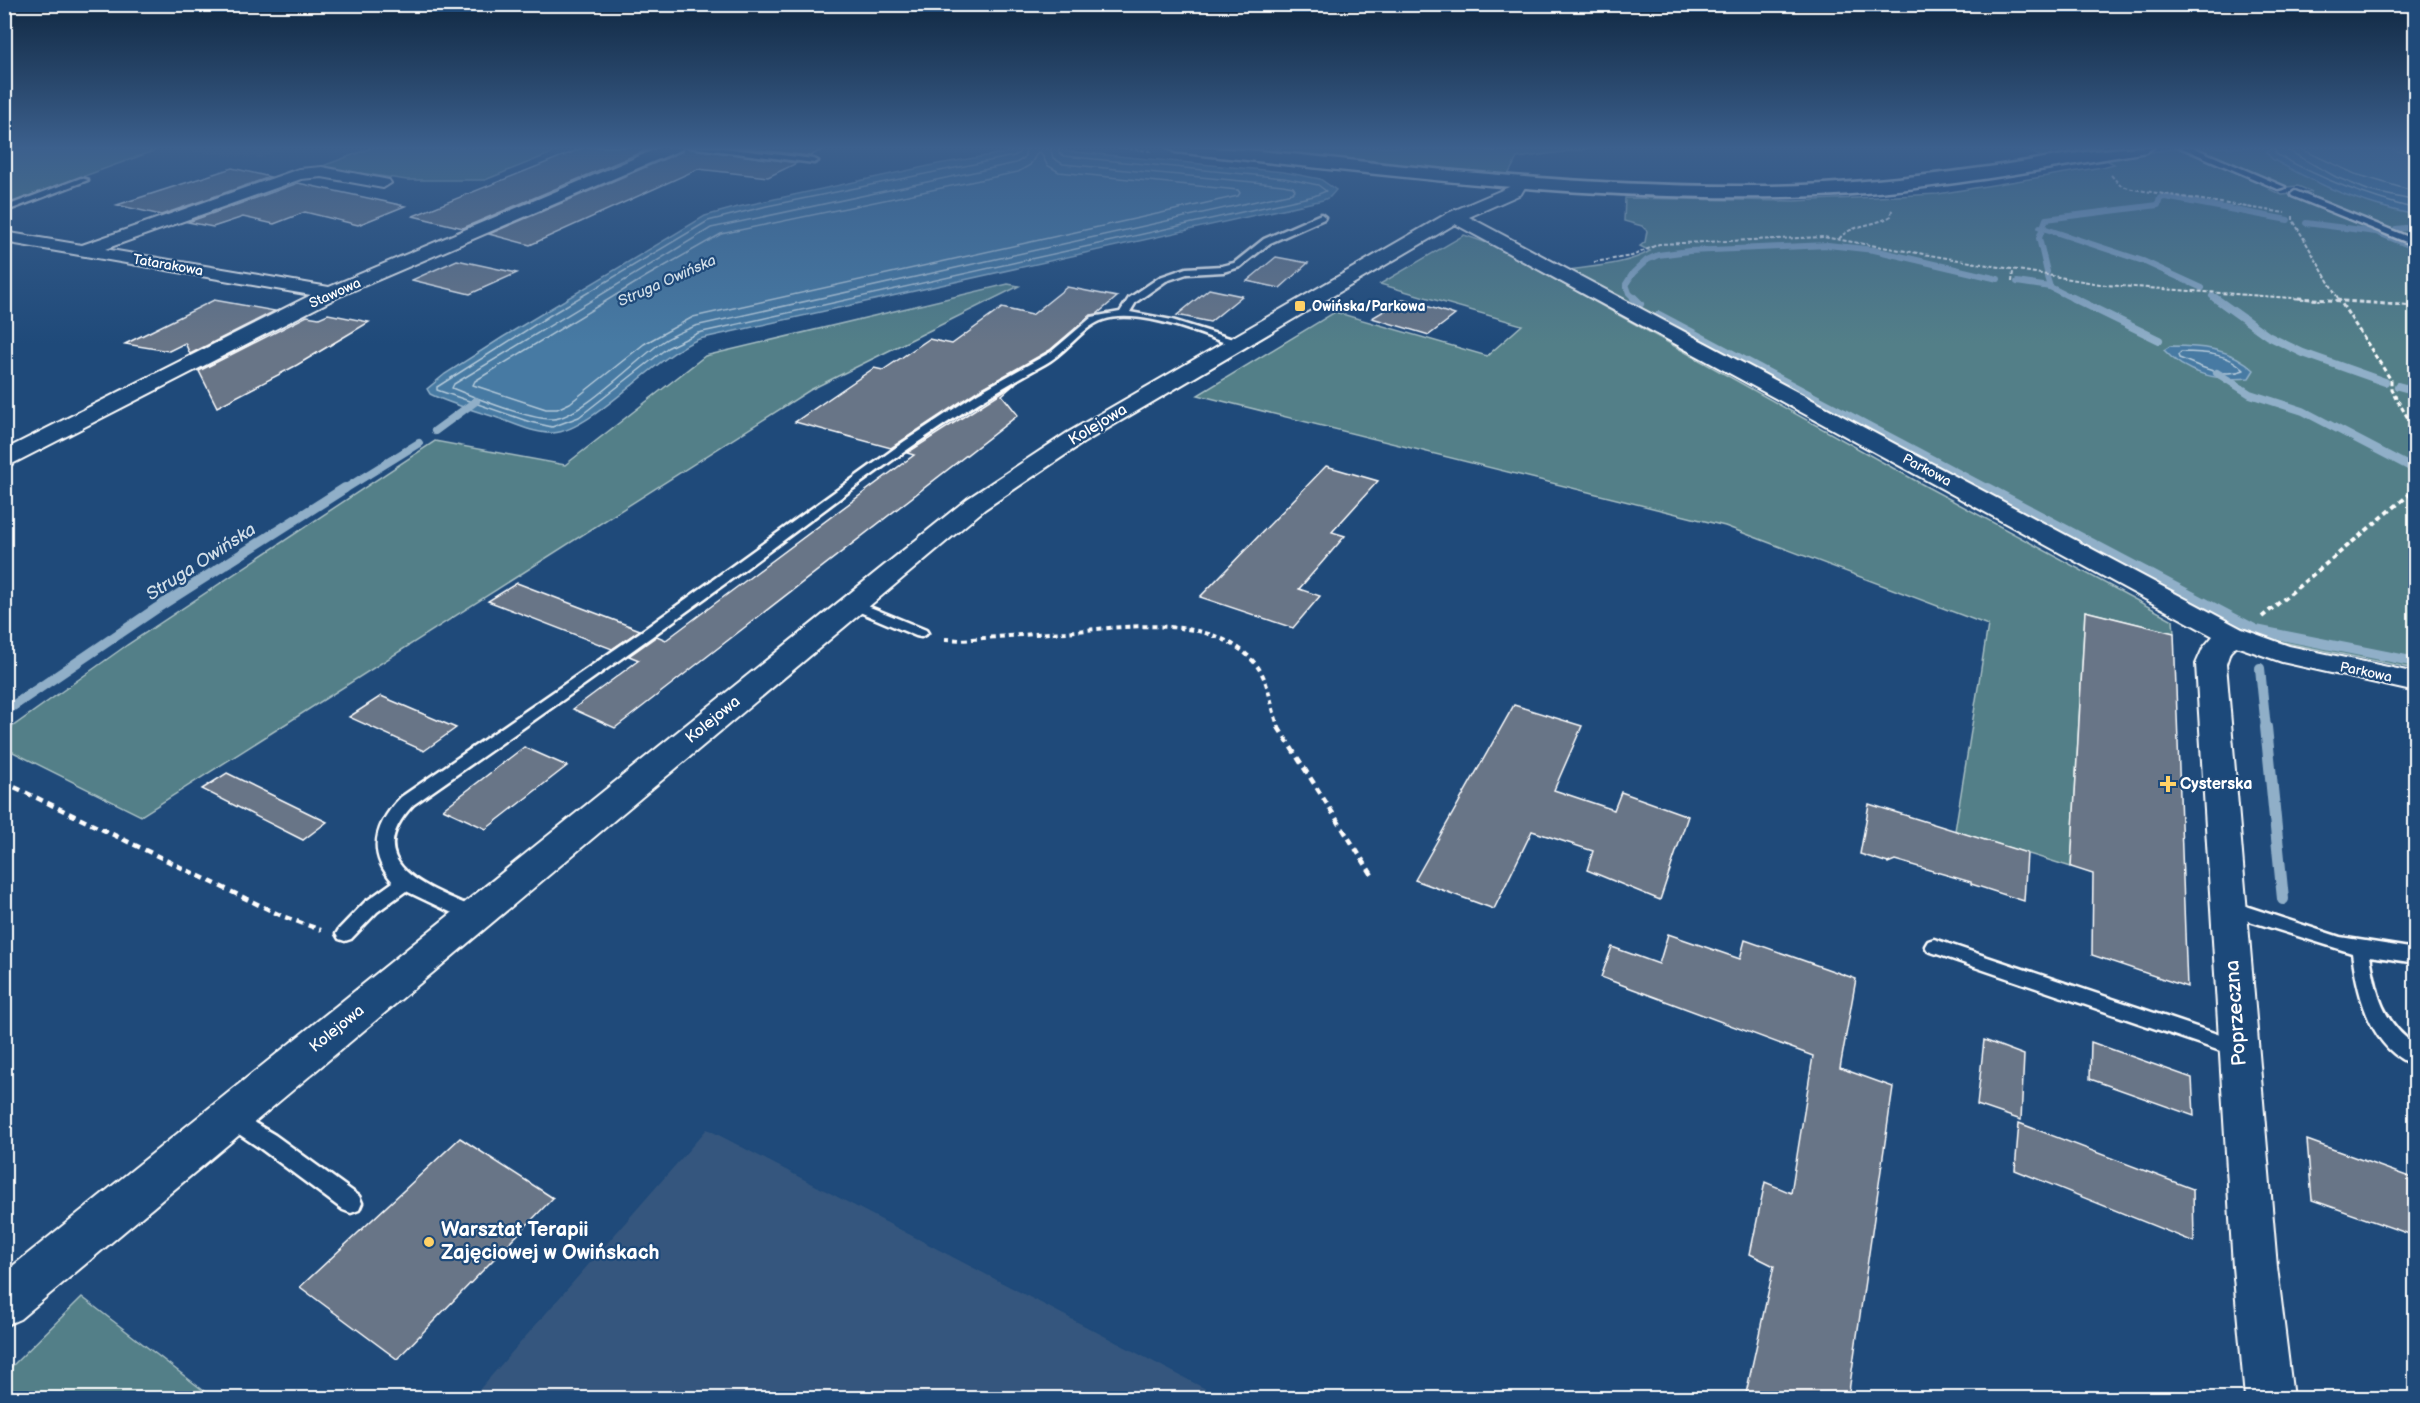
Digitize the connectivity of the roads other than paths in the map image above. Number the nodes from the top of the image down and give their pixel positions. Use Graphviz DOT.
graph roads {
  1 [pos="190,212"];
  2 [pos="521,212"];
  3 [pos="1462,212"];
  4 [pos="2340,212"];
  5 [pos="1320,217"];
  6 [pos="4,237"];
  7 [pos="2415,243"];
  8 [pos="84,250"];
  9 [pos="331,293"];
  10 [pos="1124,314"];
  11 [pos="1235,343"];
  12 [pos="4,459"];
  13 [pos="852,604"];
  14 [pos="921,633"];
  15 [pos="2232,636"];
  16 [pos="2415,682"];
  17 [pos="405,882"];
  18 [pos="2230,908"];
  19 [pos="475,916"];
  20 [pos="345,934"];
  21 [pos="1934,946"];
  22 [pos="2360,948"];
  23 [pos="2415,956"];
  24 [pos="2238,1049"];
  25 [pos="2415,1058"];
  26 [pos="230,1117"];
  27 [pos="351,1203"];
  28 [pos="4,1303"];
  29 [pos="2269,1398"];
  1 -- 8 [label="street"];
  2 -- 9 [label="street, Stawowa"];
  3 -- 11 [label="street, Kolejowa"];
  3 -- 15 [label="street, Parkowa"];
  4 -- 7 [label="lane"];
  5 -- 10 [label="lane"];
  6 -- 8 [label="street, Tatarakowa"];
  8 -- 9 [label="street, Tatarakowa"];
  9 -- 12 [label="street, Stawowa"];
  10 -- 11 [label="lane"];
  10 -- 17 [label="lane"];
  11 -- 13 [label="street, Kolejowa"];
  13 -- 14 [label="lane"];
  13 -- 19 [label="street, Kolejowa"];
  15 -- 16 [label="street, Parkowa"];
  15 -- 18 [label="street, Poprzeczna"];
  17 -- 19 [label="lane"];
  17 -- 20 [label="lane"];
  18 -- 22 [label="lane"];
  18 -- 24 [label="street, Poprzeczna"];
  19 -- 26 [label="street, Kolejowa"];
  21 -- 24 [label="lane"];
  22 -- 23 [label="lane"];
  22 -- 25 [label="lane"];
  24 -- 29 [label="street, Poprzeczna"];
  26 -- 27 [label="lane"];
  26 -- 28 [label="street, Kolejowa"];
}
